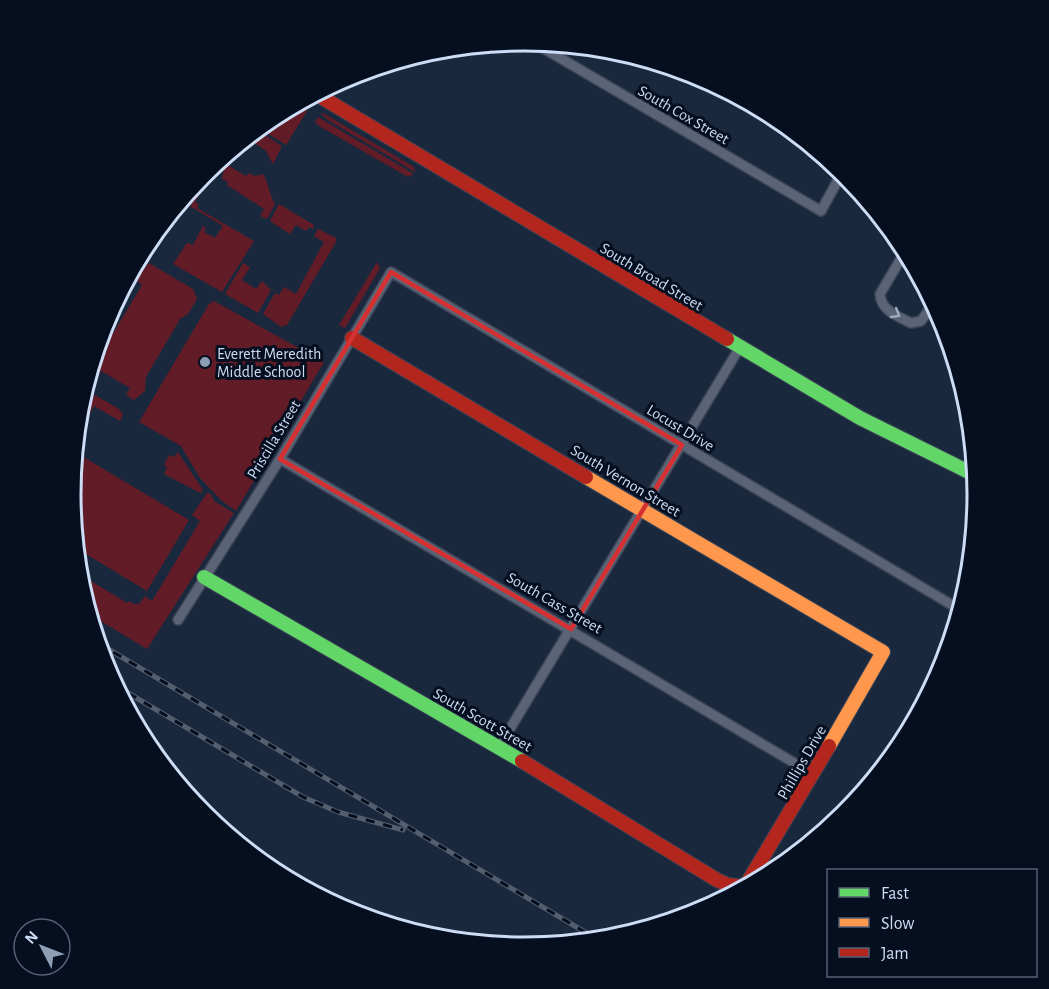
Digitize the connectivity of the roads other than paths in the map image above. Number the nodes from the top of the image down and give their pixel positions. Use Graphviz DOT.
graph roads {
  1 [pos="550,52"];
  2 [pos="324,99"];
  3 [pos="838,181"];
  4 [pos="900,260"];
  5 [pos="391,272"];
  6 [pos="928,311"];
  7 [pos="352,338"];
  8 [pos="740,347"];
  9 [pos="682,445"];
  10 [pos="280,459"];
  11 [pos="967,471"];
  12 [pos="642,509"];
  13 [pos="204,577"];
  14 [pos="954,606"];
  15 [pos="178,620"];
  16 [pos="571,629"];
  17 [pos="883,652"];
  18 [pos="500,747"];
  19 [pos="813,774"];
  20 [pos="750,877"];
  21 [pos="734,885"];
  1 -- 3 [label="street, South Cox Street"];
  2 -- 8 [label="street, South Broad Street"];
  4 -- 6 [label="street, one-way"];
  5 -- 7 [label="street, Priscilla Street"];
  5 -- 9 [label="street, Locust Drive"];
  7 -- 10 [label="street, Priscilla Street"];
  7 -- 12 [label="street, South Vernon Street"];
  8 -- 9 [label="street"];
  8 -- 11 [label="street, South Broad Street"];
  9 -- 12 [label="street"];
  9 -- 14 [label="street, Locust Drive"];
  10 -- 13 [label="street, Priscilla Street"];
  10 -- 16 [label="street, South Cass Street"];
  12 -- 16 [label="street"];
  12 -- 17 [label="street, South Vernon Street"];
  13 -- 15 [label="street, Priscilla Street"];
  13 -- 18 [label="street, South Scott Street"];
  16 -- 18 [label="street"];
  16 -- 19 [label="street, South Cass Street"];
  17 -- 19 [label="street, Phillips Drive"];
  18 -- 21 [label="street, South Scott Street"];
  19 -- 20 [label="street, Phillips Drive"];
}
